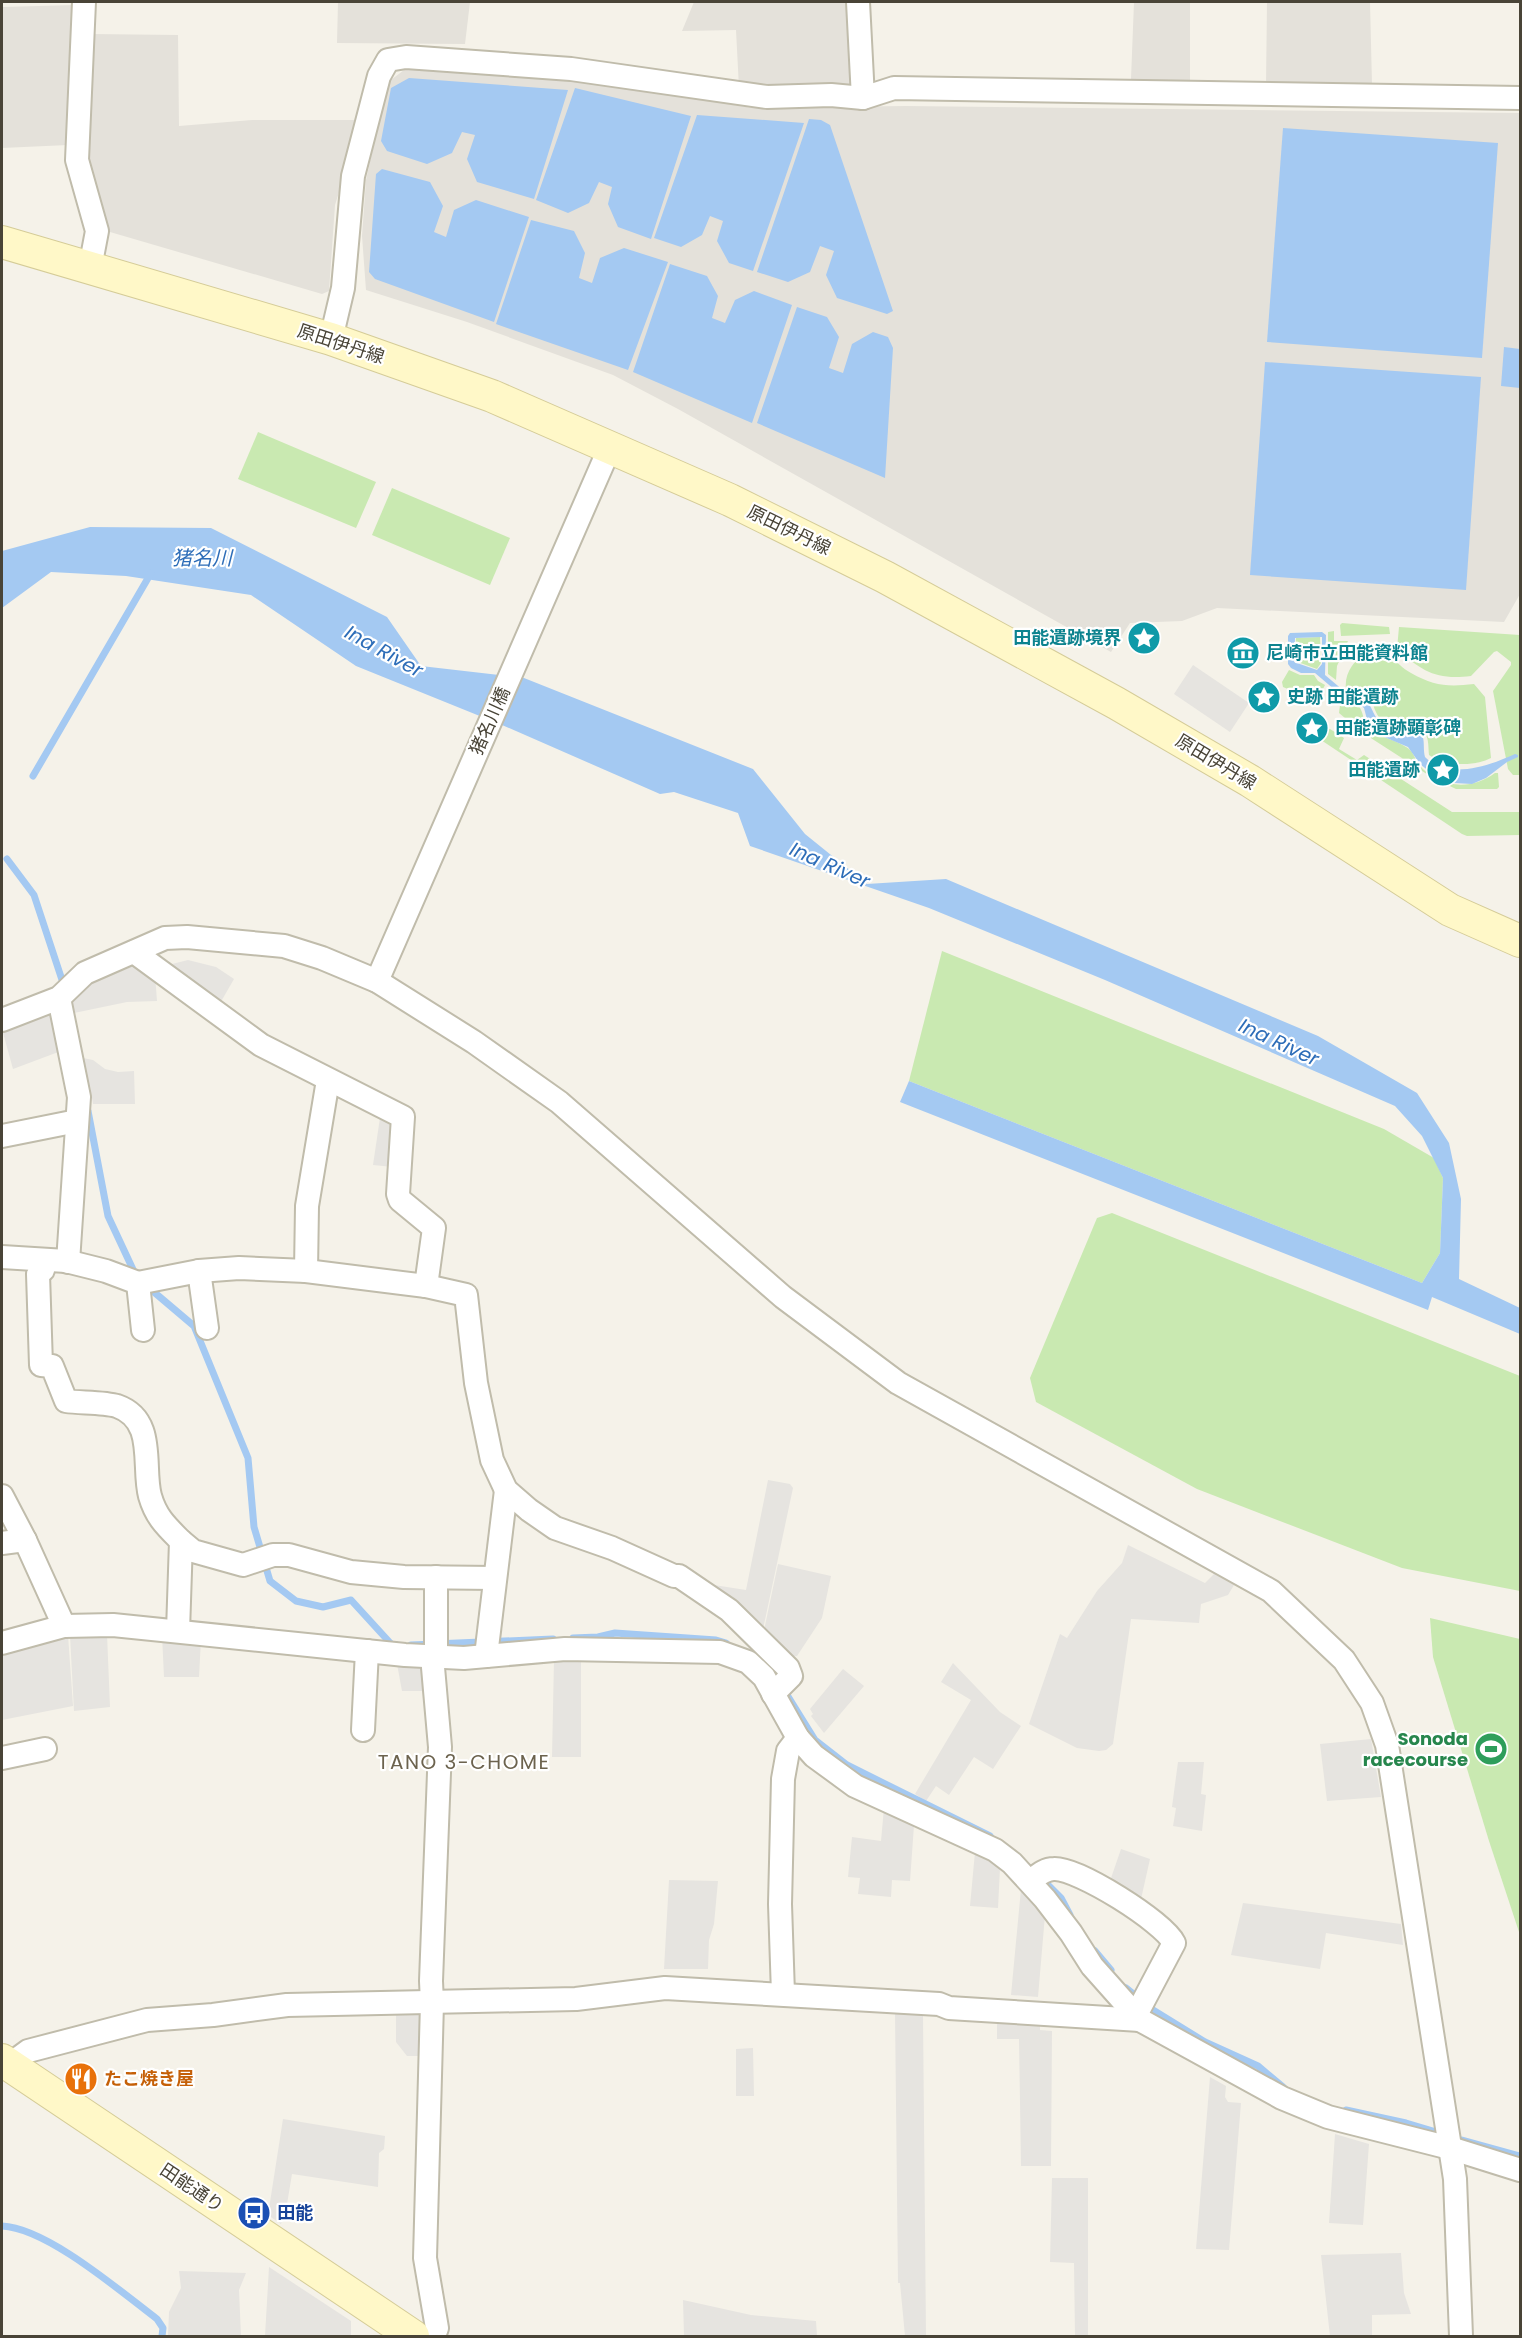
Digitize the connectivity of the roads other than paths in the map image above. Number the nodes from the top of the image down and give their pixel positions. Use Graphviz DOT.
graph roads {
  1 [pos="84,2"];
  2 [pos="858,2"];
  3 [pos="863,98"];
  4 [pos="1521,98"];
  5 [pos="2,242"];
  6 [pos="90,268"];
  7 [pos="331,339"];
  8 [pos="610,447"];
  9 [pos="1521,941"];
  10 [pos="134,952"];
  11 [pos="377,981"];
  12 [pos="59,998"];
  13 [pos="2,1020"];
  14 [pos="328,1080"];
  15 [pos="77,1121"];
  16 [pos="2,1137"];
  17 [pos="2,1257"];
  18 [pos="45,1260"];
  19 [pos="68,1262"];
  20 [pos="199,1271"];
  21 [pos="306,1271"];
  22 [pos="138,1283"];
  23 [pos="426,1286"];
  24 [pos="207,1328"];
  25 [pos="143,1330"];
  26 [pos="506,1490"];
  27 [pos="2,1496"];
  28 [pos="25,1540"];
  29 [pos="181,1541"];
  30 [pos="2,1544"];
  31 [pos="436,1577"];
  32 [pos="495,1578"];
  33 [pos="64,1626"];
  34 [pos="178,1631"];
  35 [pos="2,1643"];
  36 [pos="367,1651"];
  37 [pos="434,1656"];
  38 [pos="486,1656"];
  39 [pos="773,1694"];
  40 [pos="363,1730"];
  41 [pos="798,1738"];
  42 [pos="45,1749"];
  43 [pos="2,1758"];
  44 [pos="1030,1881"];
  45 [pos="783,1994"];
  46 [pos="432,2003"];
  47 [pos="1138,2018"];
  48 [pos="5,2062"];
  49 [pos="1450,2148"];
  50 [pos="1521,2170"];
  51 [pos="412,2337"];
  52 [pos="434,2337"];
  53 [pos="1461,2337"];
  1 -- 6 [label="street"];
  2 -- 3 [label="street"];
  3 -- 4 [label="street"];
  3 -- 7 [label="street"];
  5 -- 6 [label="street, 原田伊丹線"];
  6 -- 7 [label="street, 原田伊丹線"];
  7 -- 8 [label="street, 原田伊丹線"];
  8 -- 9 [label="street, 原田伊丹線"];
  8 -- 11 [label="street, 猪名川橋"];
  10 -- 11 [label="street"];
  10 -- 12 [label="street"];
  10 -- 14 [label="street"];
  11 -- 49 [label="street"];
  12 -- 13 [label="street"];
  12 -- 15 [label="street"];
  14 -- 21 [label="street"];
  14 -- 23 [label="street"];
  15 -- 16 [label="street"];
  15 -- 19 [label="street"];
  17 -- 18 [label="street"];
  18 -- 19 [label="street"];
  18 -- 29 [label="street"];
  19 -- 22 [label="street"];
  20 -- 21 [label="street"];
  20 -- 22 [label="street"];
  20 -- 24 [label="street"];
  21 -- 23 [label="street"];
  22 -- 25 [label="street"];
  23 -- 26 [label="street"];
  26 -- 32 [label="street"];
  26 -- 39 [label="street"];
  27 -- 28 [label="street"];
  28 -- 30 [label="street"];
  28 -- 33 [label="street"];
  29 -- 31 [label="street"];
  29 -- 34 [label="street"];
  31 -- 32 [label="street"];
  31 -- 37 [label="street"];
  32 -- 38 [label="street"];
  33 -- 34 [label="street"];
  33 -- 35 [label="street"];
  34 -- 36 [label="street"];
  36 -- 37 [label="street"];
  36 -- 40 [label="street"];
  37 -- 38 [label="street"];
  37 -- 46 [label="street"];
  38 -- 39 [label="street"];
  39 -- 41 [label="street"];
  41 -- 44 [label="street"];
  41 -- 45 [label="street"];
  42 -- 43 [label="street"];
  44 -- 47 [label="street"];
  44 -- 47 [label="street"];
  45 -- 46 [label="street"];
  45 -- 47 [label="street"];
  46 -- 48 [label="street"];
  46 -- 52 [label="street"];
  47 -- 49 [label="street"];
  48 -- 51 [label="street, 田能通り"];
  49 -- 50 [label="street"];
  49 -- 53 [label="street"];
}
